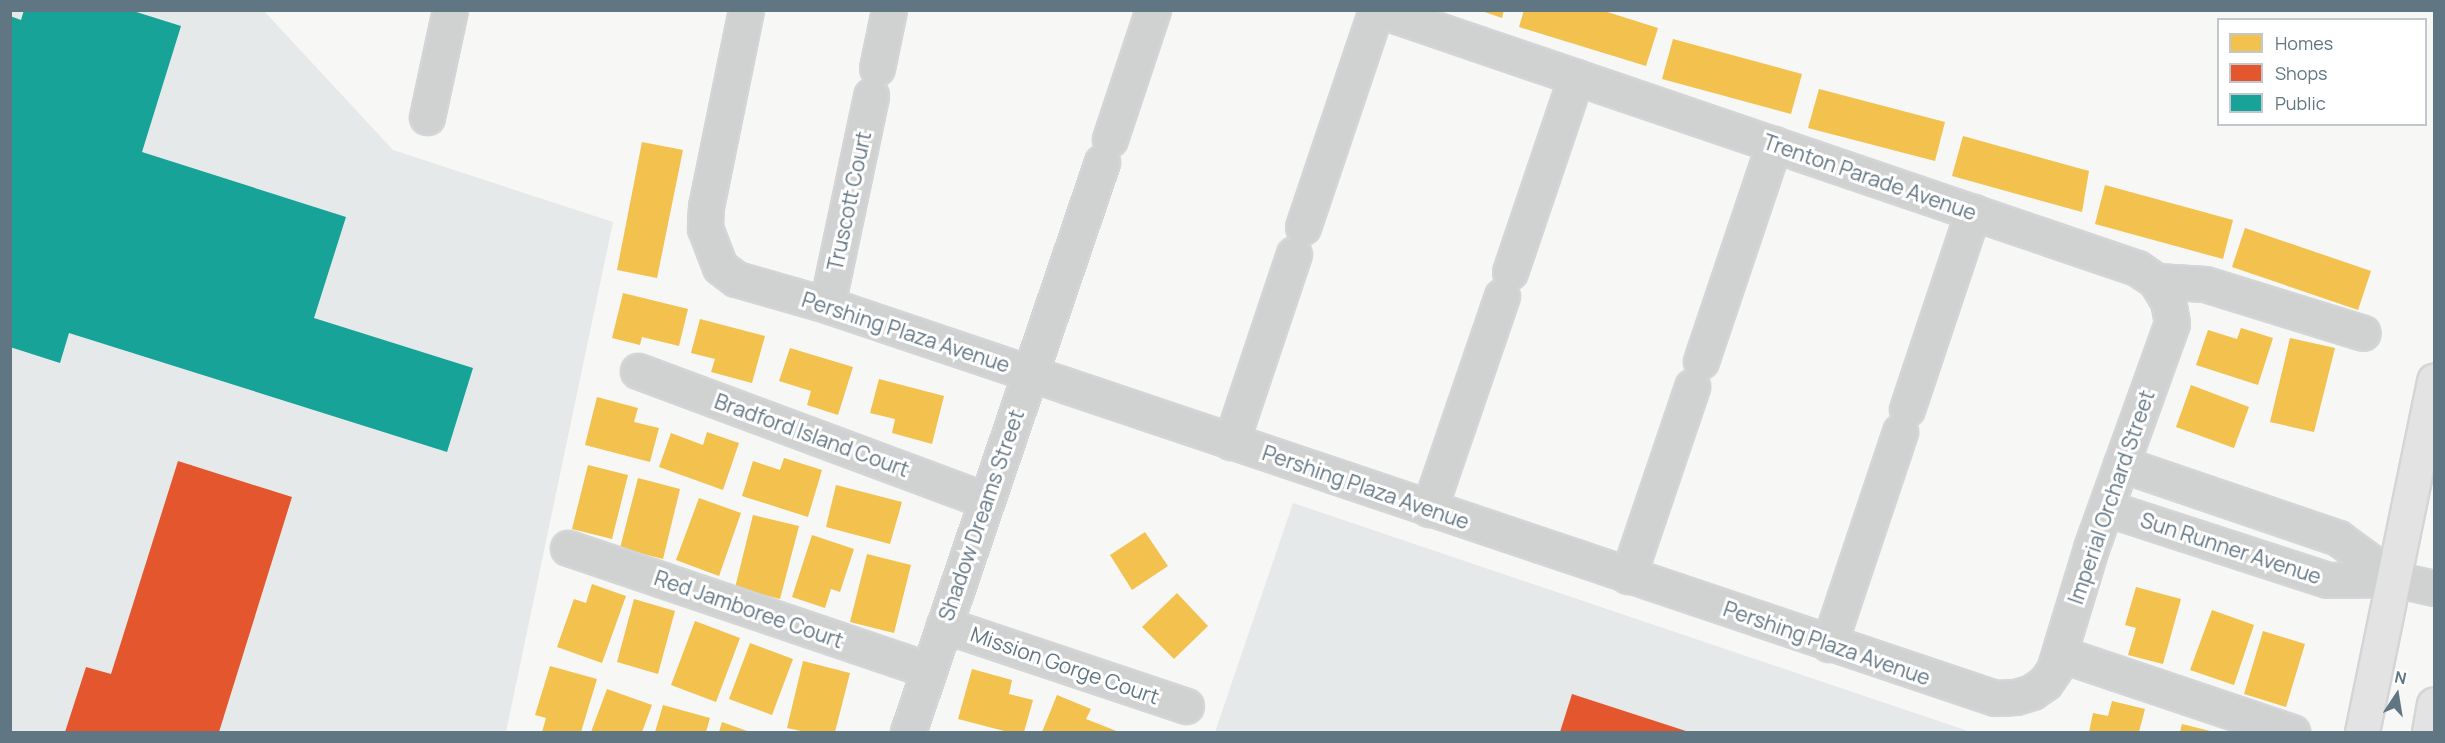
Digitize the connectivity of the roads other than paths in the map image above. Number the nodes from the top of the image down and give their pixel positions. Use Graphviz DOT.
graph roads {
  1 [pos="450,10"];
  2 [pos="746,10"];
  3 [pos="889,10"];
  4 [pos="1153,10"];
  5 [pos="1378,10"];
  6 [pos="1576,77"];
  7 [pos="427,117"];
  8 [pos="1774,144"];
  9 [pos="1973,212"];
  10 [pos="2156,280"];
  11 [pos="827,305"];
  12 [pos="2363,333"];
  13 [pos="638,371"];
  14 [pos="1030,373"];
  15 [pos="2434,380"];
  16 [pos="1231,442"];
  17 [pos="2121,464"];
  18 [pos="985,500"];
  19 [pos="2106,508"];
  20 [pos="1429,509"];
  21 [pos="568,548"];
  22 [pos="1628,576"];
  23 [pos="2394,579"];
  24 [pos="2434,588"];
  25 [pos="944,625"];
  26 [pos="1829,644"];
  27 [pos="2060,654"];
  28 [pos="929,670"];
  29 [pos="2016,697"];
  30 [pos="2434,704"];
  31 [pos="1186,706"];
  32 [pos="908,732"];
  33 [pos="2292,732"];
  34 [pos="2362,732"];
  35 [pos="2429,732"];
  1 -- 7 [label="street"];
  2 -- 11 [label="street, Pershing Plaza Avenue"];
  3 -- 11 [label="street, Truscott Court"];
  4 -- 14 [label="street, Shadow Dreams Street"];
  5 -- 6 [label="street, Trenton Parade Avenue"];
  5 -- 16 [label="street"];
  6 -- 8 [label="street, Trenton Parade Avenue"];
  6 -- 20 [label="street"];
  8 -- 9 [label="street, Trenton Parade Avenue"];
  8 -- 22 [label="street"];
  9 -- 10 [label="street, Trenton Parade Avenue"];
  9 -- 26 [label="street"];
  10 -- 12 [label="street, Trenton Parade Avenue"];
  10 -- 17 [label="street, Imperial Orchard Street"];
  11 -- 14 [label="street, Pershing Plaza Avenue"];
  13 -- 18 [label="street, Bradford Island Court"];
  14 -- 16 [label="street, Pershing Plaza Avenue"];
  14 -- 18 [label="street, Shadow Dreams Street"];
  15 -- 23 [label="main road"];
  16 -- 20 [label="street, Pershing Plaza Avenue"];
  17 -- 19 [label="street, Imperial Orchard Street"];
  17 -- 23 [label="street, Sun Runner Avenue"];
  18 -- 25 [label="street, Shadow Dreams Street"];
  19 -- 23 [label="street, Sun Runner Avenue"];
  19 -- 27 [label="street, Imperial Orchard Street"];
  20 -- 22 [label="street, Pershing Plaza Avenue"];
  21 -- 28 [label="street, Red Jamboree Court"];
  22 -- 26 [label="street, Pershing Plaza Avenue"];
  23 -- 24 [label="street, Sun Runner Avenue"];
  23 -- 34 [label="main road"];
  25 -- 28 [label="street, Shadow Dreams Street"];
  25 -- 31 [label="street, Mission Gorge Court"];
  26 -- 29 [label="street, Pershing Plaza Avenue"];
  27 -- 29 [label="street, Imperial Orchard Street"];
  27 -- 33 [label="street"];
  28 -- 32 [label="street, Shadow Dreams Street"];
  30 -- 35 [label="main road"];
}
